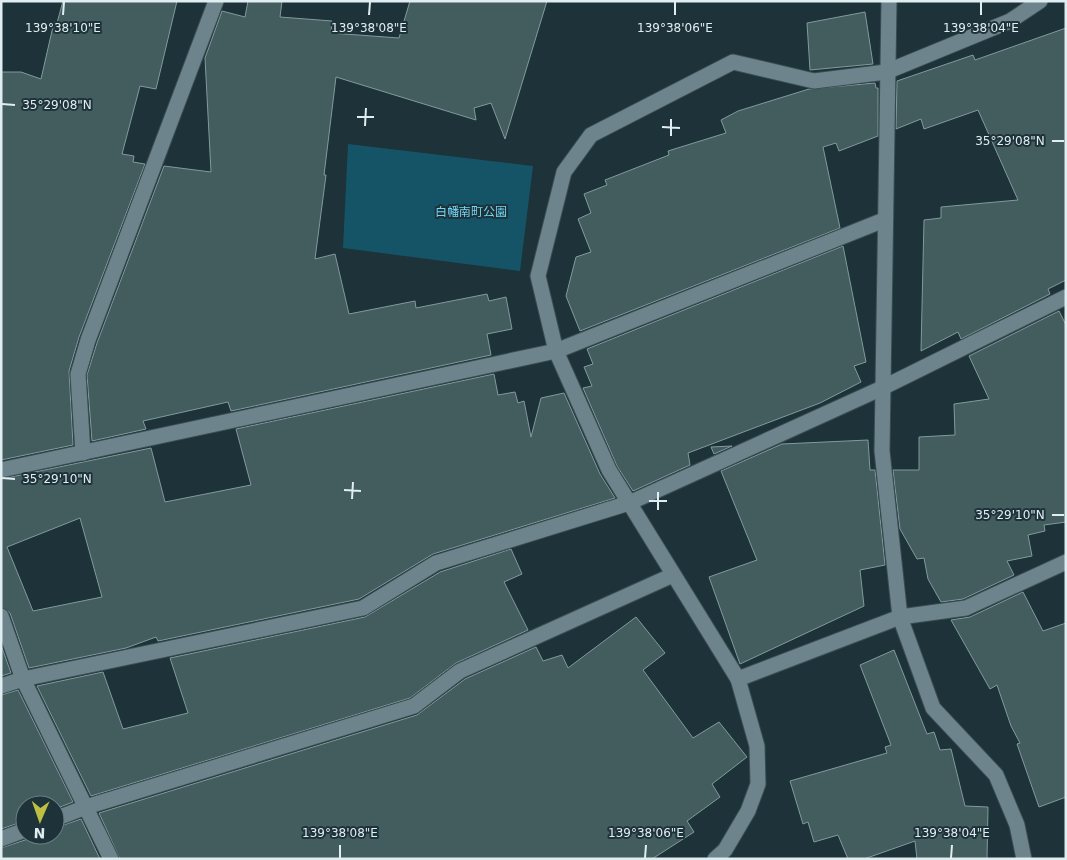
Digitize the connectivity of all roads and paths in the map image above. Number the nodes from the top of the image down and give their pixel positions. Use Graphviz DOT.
graph roads {
  1 [pos="216,1"];
  2 [pos="889,1"];
  3 [pos="1040,1"];
  4 [pos="886,72"];
  5 [pos="884,220"];
  6 [pos="1066,297"];
  7 [pos="556,351"];
  8 [pos="882,388"];
  9 [pos="83,453"];
  10 [pos="1,470"];
  11 [pos="629,503"];
  12 [pos="1066,562"];
  13 [pos="673,575"];
  14 [pos="1,616"];
  15 [pos="900,617"];
  16 [pos="23,679"];
  17 [pos="738,679"];
  18 [pos="1,686"];
  19 [pos="86,807"];
  20 [pos="65,815"];
  21 [pos="15,834"];
  22 [pos="1,839"];
  23 [pos="112,859"];
  24 [pos="715,859"];
  25 [pos="1024,859"];
  1 -- 9 [label="street"];
  2 -- 4 [label="street"];
  3 -- 4 [label="street"];
  4 -- 5 [label="street"];
  4 -- 7 [label="street"];
  5 -- 7 [label="street"];
  5 -- 8 [label="street"];
  6 -- 8 [label="street"];
  7 -- 9 [label="street"];
  7 -- 11 [label="street"];
  8 -- 11 [label="street"];
  8 -- 15 [label="street"];
  9 -- 10 [label="street"];
  11 -- 13 [label="street"];
  11 -- 16 [label="street"];
  12 -- 15 [label="street"];
  13 -- 17 [label="street"];
  13 -- 19 [label="street"];
  14 -- 16 [label="street"];
  15 -- 17 [label="street"];
  15 -- 25 [label="street"];
  16 -- 18 [label="street"];
  16 -- 19 [label="street"];
  17 -- 24 [label="street"];
  19 -- 20 [label="street"];
  19 -- 23 [label="street"];
  21 -- 22 [label="street"];
}
